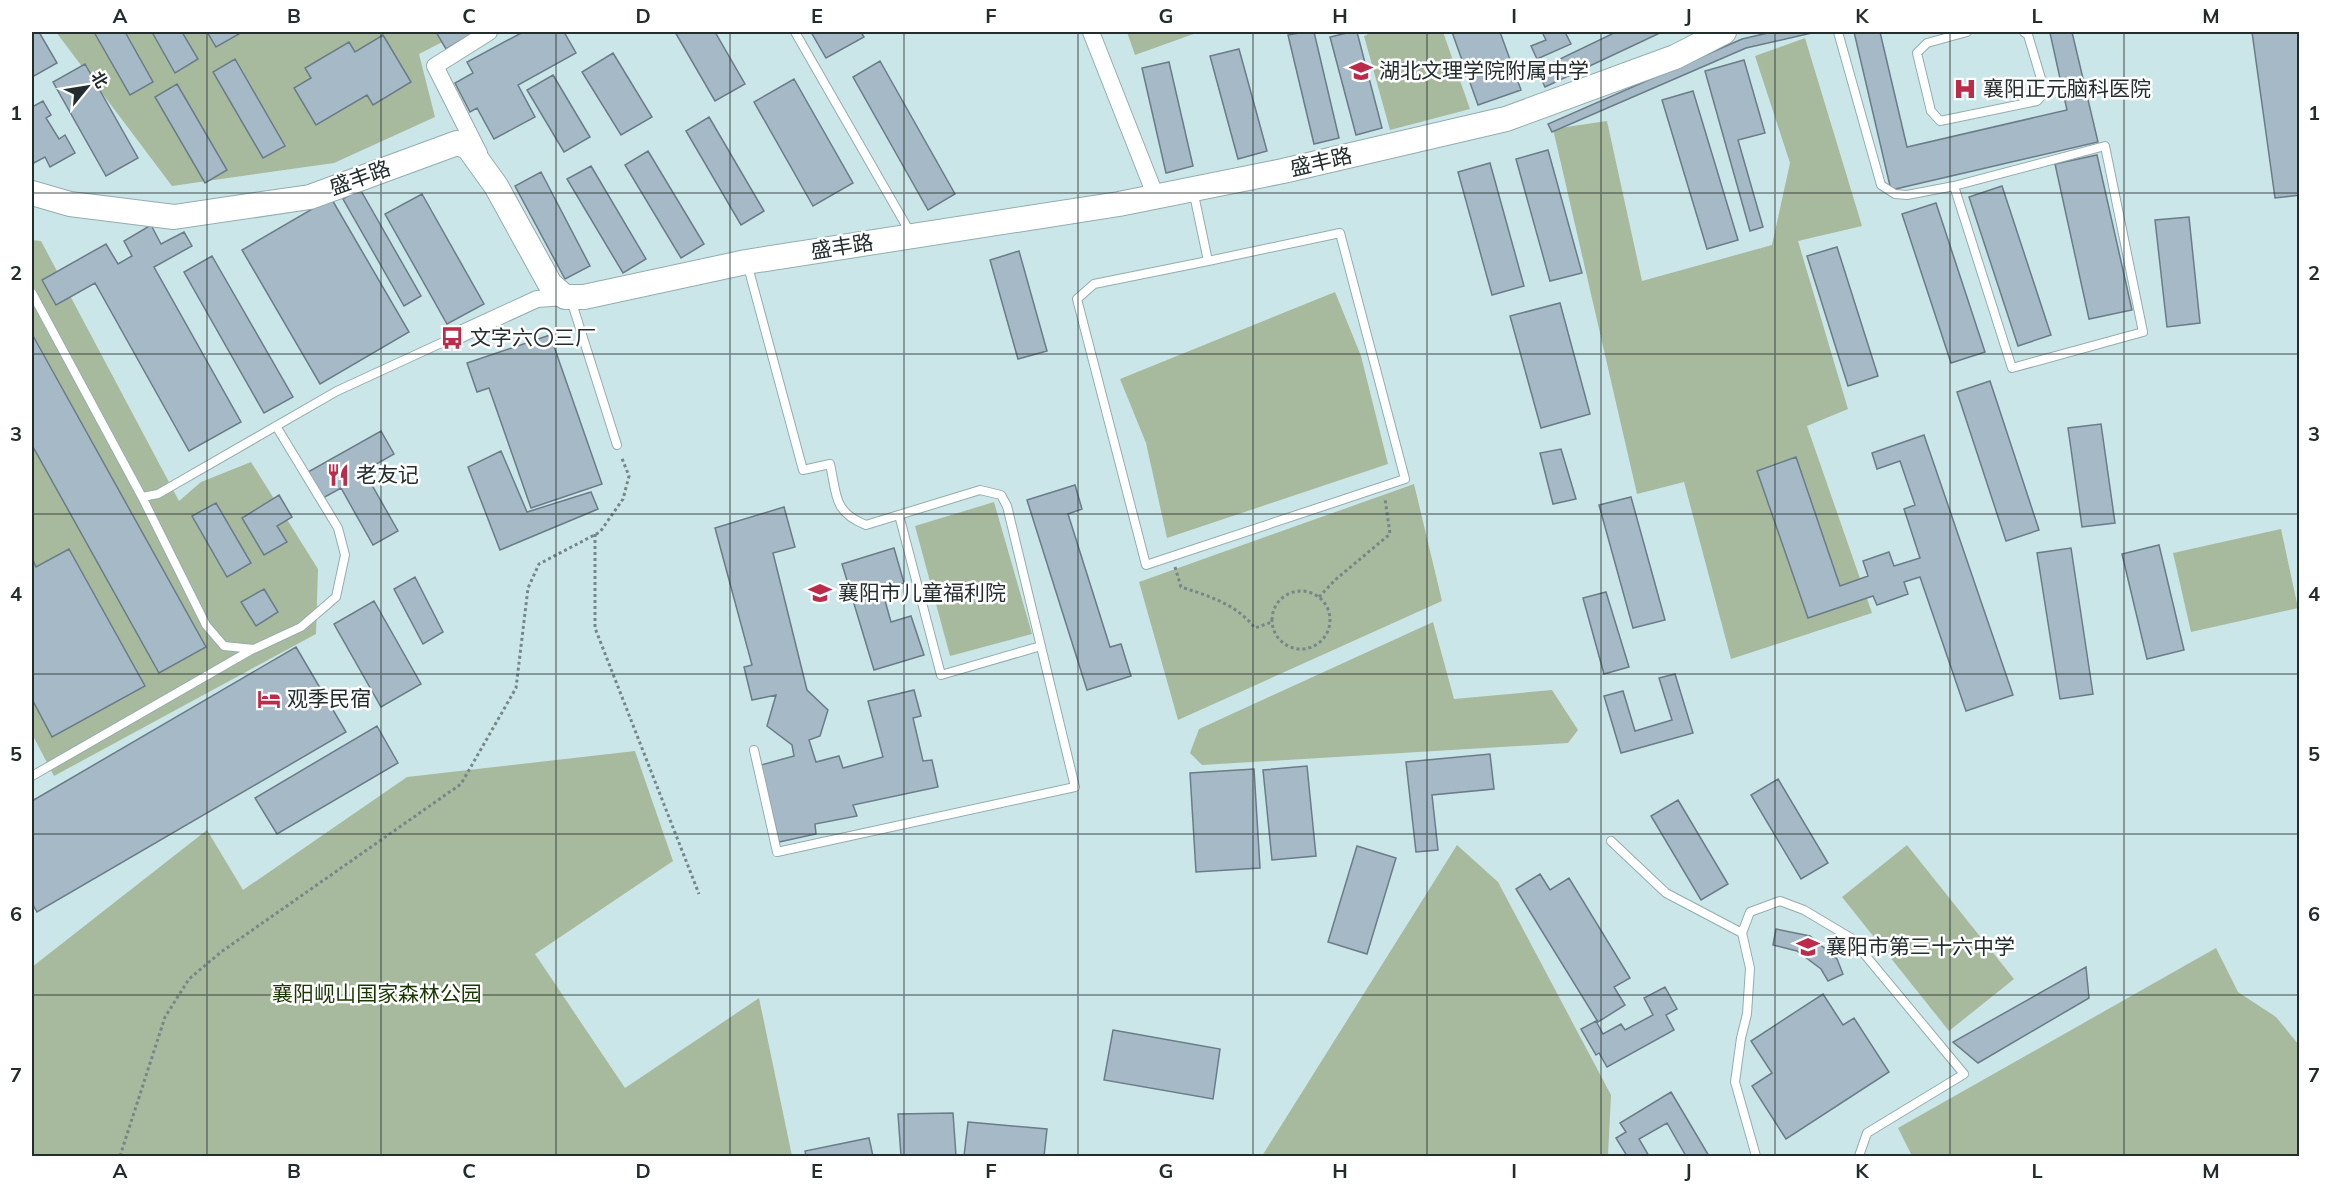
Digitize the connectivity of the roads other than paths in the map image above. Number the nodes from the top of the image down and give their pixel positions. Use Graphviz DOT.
graph roads {
  1 [pos="489,32"];
  2 [pos="795,32"];
  3 [pos="1091,32"];
  4 [pos="1724,32"];
  5 [pos="1838,32"];
  6 [pos="1967,32"];
  7 [pos="2024,32"];
  8 [pos="495,186"];
  9 [pos="1954,186"];
  10 [pos="1193,190"];
  11 [pos="32,193"];
  12 [pos="1156,197"];
  13 [pos="912,237"];
  14 [pos="1208,261"];
  15 [pos="747,262"];
  16 [pos="32,293"];
  17 [pos="567,297"];
  18 [pos="452,338"];
  19 [pos="276,426"];
  20 [pos="617,446"];
  21 [pos="142,497"];
  22 [pos="899,515"];
  23 [pos="1041,646"];
  24 [pos="254,649"];
  25 [pos="754,750"];
  26 [pos="32,776"];
  27 [pos="1611,841"];
  28 [pos="1742,933"];
  29 [pos="1756,1156"];
  30 [pos="1859,1156"];
  1 -- 8 [label="street"];
  2 -- 13 [label="lane"];
  3 -- 12 [label="street"];
  4 -- 10 [label="street, 盛丰路"];
  5 -- 9 [label="lane"];
  6 -- 7 [label="lane"];
  8 -- 11 [label="street, 盛丰路"];
  8 -- 17 [label="street, 盛丰路"];
  9 -- 9 [label="lane"];
  10 -- 12 [label="street, 盛丰路"];
  10 -- 14 [label="lane"];
  12 -- 13 [label="street, 盛丰路"];
  13 -- 15 [label="street, 盛丰路"];
  14 -- 14 [label="lane"];
  15 -- 17 [label="street, 盛丰路"];
  15 -- 22 [label="lane"];
  16 -- 21 [label="lane"];
  17 -- 18 [label="street"];
  17 -- 20 [label="lane"];
  18 -- 19 [label="lane"];
  19 -- 21 [label="lane"];
  19 -- 24 [label="lane"];
  21 -- 24 [label="lane"];
  22 -- 23 [label="lane"];
  22 -- 23 [label="lane"];
  23 -- 25 [label="lane"];
  24 -- 26 [label="lane"];
  27 -- 28 [label="lane"];
  28 -- 29 [label="lane"];
  28 -- 30 [label="lane"];
}
